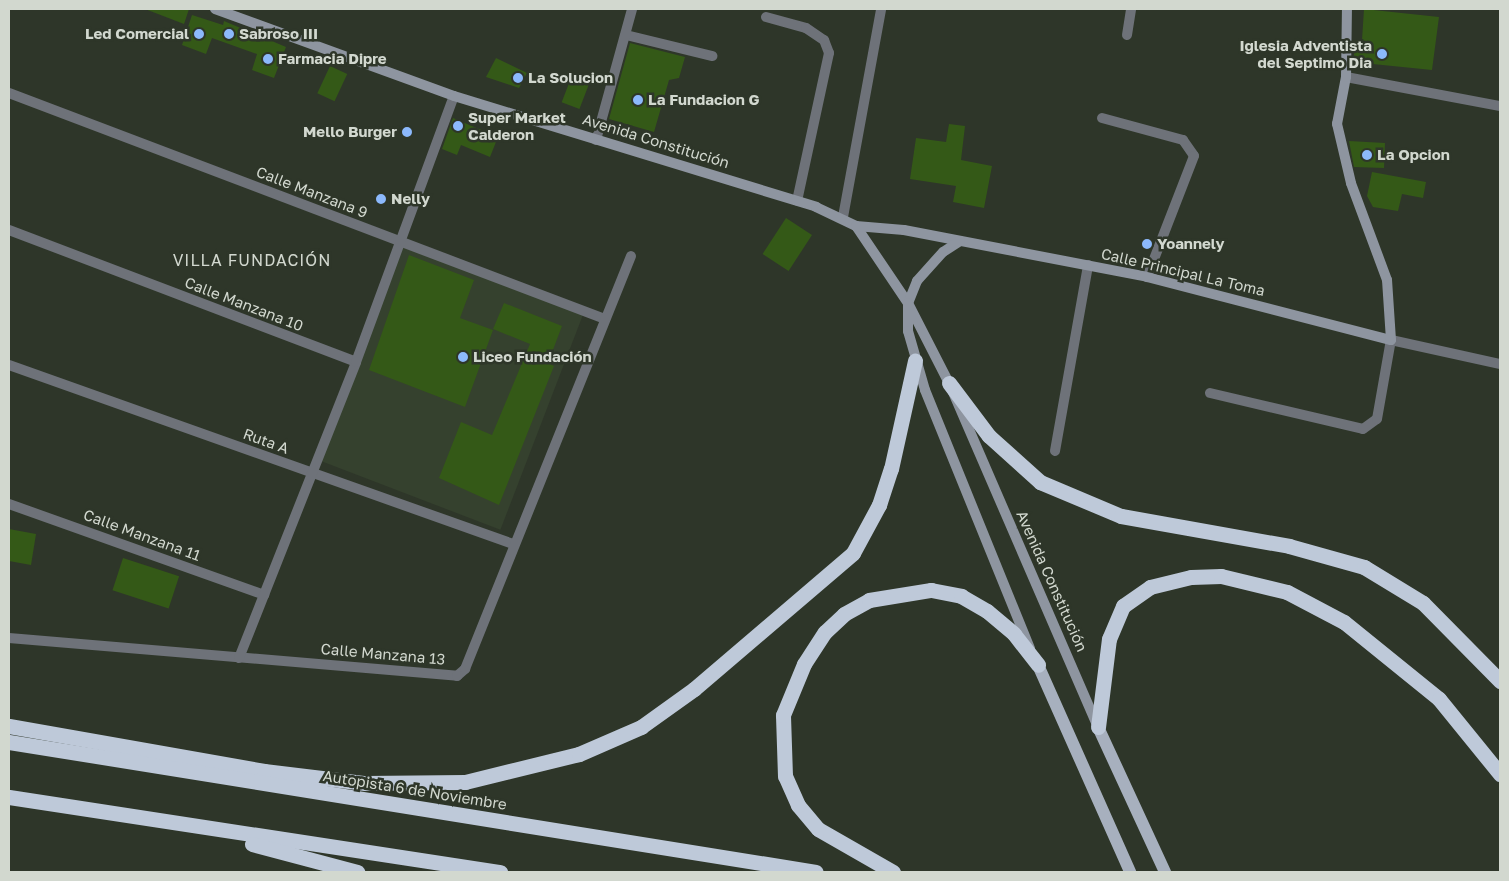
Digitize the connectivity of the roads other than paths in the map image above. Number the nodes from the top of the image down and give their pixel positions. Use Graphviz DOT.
graph roads {
  1 [pos="215,9"];
  2 [pos="632,9"];
  3 [pos="881,9"];
  4 [pos="1131,9"];
  5 [pos="1347,9"];
  6 [pos="766,17"];
  7 [pos="626,35"];
  8 [pos="1127,35"];
  9 [pos="712,56"];
  10 [pos="1346,77"];
  11 [pos="9,93"];
  12 [pos="454,96"];
  13 [pos="1500,106"];
  14 [pos="1102,118"];
  15 [pos="596,140"];
  16 [pos="797,201"];
  17 [pos="843,217"];
  18 [pos="856,226"];
  19 [pos="9,230"];
  20 [pos="960,241"];
  21 [pos="401,242"];
  22 [pos="631,256"];
  23 [pos="1088,266"];
  24 [pos="1147,277"];
  25 [pos="908,303"];
  26 [pos="605,319"];
  27 [pos="1391,340"];
  28 [pos="915,361"];
  29 [pos="356,362"];
  30 [pos="1500,364"];
  31 [pos="9,365"];
  32 [pos="948,383"];
  33 [pos="1210,393"];
  34 [pos="1054,451"];
  35 [pos="312,473"];
  36 [pos="9,504"];
  37 [pos="512,544"];
  38 [pos="264,595"];
  39 [pos="9,638"];
  40 [pos="238,658"];
  41 [pos="1038,664"];
  42 [pos="1500,681"];
  43 [pos="9,726"];
  44 [pos="1098,727"];
  45 [pos="9,742"];
  46 [pos="1500,774"];
  47 [pos="9,797"];
  48 [pos="186,826"];
  49 [pos="1162,866"];
  50 [pos="1129,869"];
  51 [pos="357,872"];
  52 [pos="500,872"];
  53 [pos="816,872"];
  54 [pos="893,872"];
  1 -- 12 [label="main road, Avenida Constitución"];
  2 -- 7 [label="street"];
  3 -- 17 [label="street"];
  4 -- 8 [label="street"];
  5 -- 10 [label="main road"];
  6 -- 16 [label="street"];
  7 -- 9 [label="street"];
  7 -- 15 [label="street"];
  10 -- 13 [label="street"];
  10 -- 27 [label="main road"];
  11 -- 21 [label="street, Calle Manzana 9"];
  12 -- 15 [label="main road, Avenida Constitución"];
  12 -- 21 [label="street"];
  14 -- 24 [label="street"];
  15 -- 16 [label="main road, Avenida Constitución"];
  16 -- 17 [label="main road, Avenida Constitución"];
  17 -- 18 [label="main road, Avenida Constitución"];
  18 -- 20 [label="main road, Calle Principal La Toma"];
  18 -- 25 [label="main road, Avenida Constitución"];
  19 -- 29 [label="street, Calle Manzana 10"];
  20 -- 23 [label="main road, Calle Principal La Toma"];
  20 -- 25 [label="main road"];
  21 -- 26 [label="street, Calle Manzana 9"];
  21 -- 29 [label="street"];
  22 -- 26 [label="street, Calle Manzana 13"];
  23 -- 24 [label="main road, Calle Principal La Toma"];
  23 -- 34 [label="street"];
  24 -- 27 [label="main road, Calle Principal La Toma"];
  25 -- 28 [label="main road, Avenida Constitución"];
  25 -- 32 [label="main road, Avenida Constitución"];
  26 -- 37 [label="street, Calle Manzana 13"];
  27 -- 30 [label="street, Calle Principal La Toma"];
  27 -- 33 [label="street"];
  28 -- 41 [label="main road, Avenida Constitución"];
  28 -- 43 [label="highway"];
  29 -- 35 [label="street"];
  31 -- 35 [label="street, Ruta A"];
  32 -- 42 [label="highway"];
  32 -- 44 [label="main road, Avenida Constitución"];
  35 -- 37 [label="street, Ruta A"];
  35 -- 38 [label="street"];
  36 -- 38 [label="street, Calle Manzana 11"];
  37 -- 40 [label="street, Calle Manzana 13"];
  38 -- 40 [label="street"];
  39 -- 40 [label="street, Calle Manzana 13"];
  41 -- 50 [label="main road, Avenida Constitución"];
  41 -- 54 [label="highway"];
  44 -- 46 [label="highway"];
  44 -- 49 [label="main road, Avenida Constitución"];
  45 -- 53 [label="highway, Autopista 6 de Noviembre"];
  47 -- 48 [label="highway"];
  48 -- 51 [label="highway"];
  48 -- 52 [label="highway"];
}
